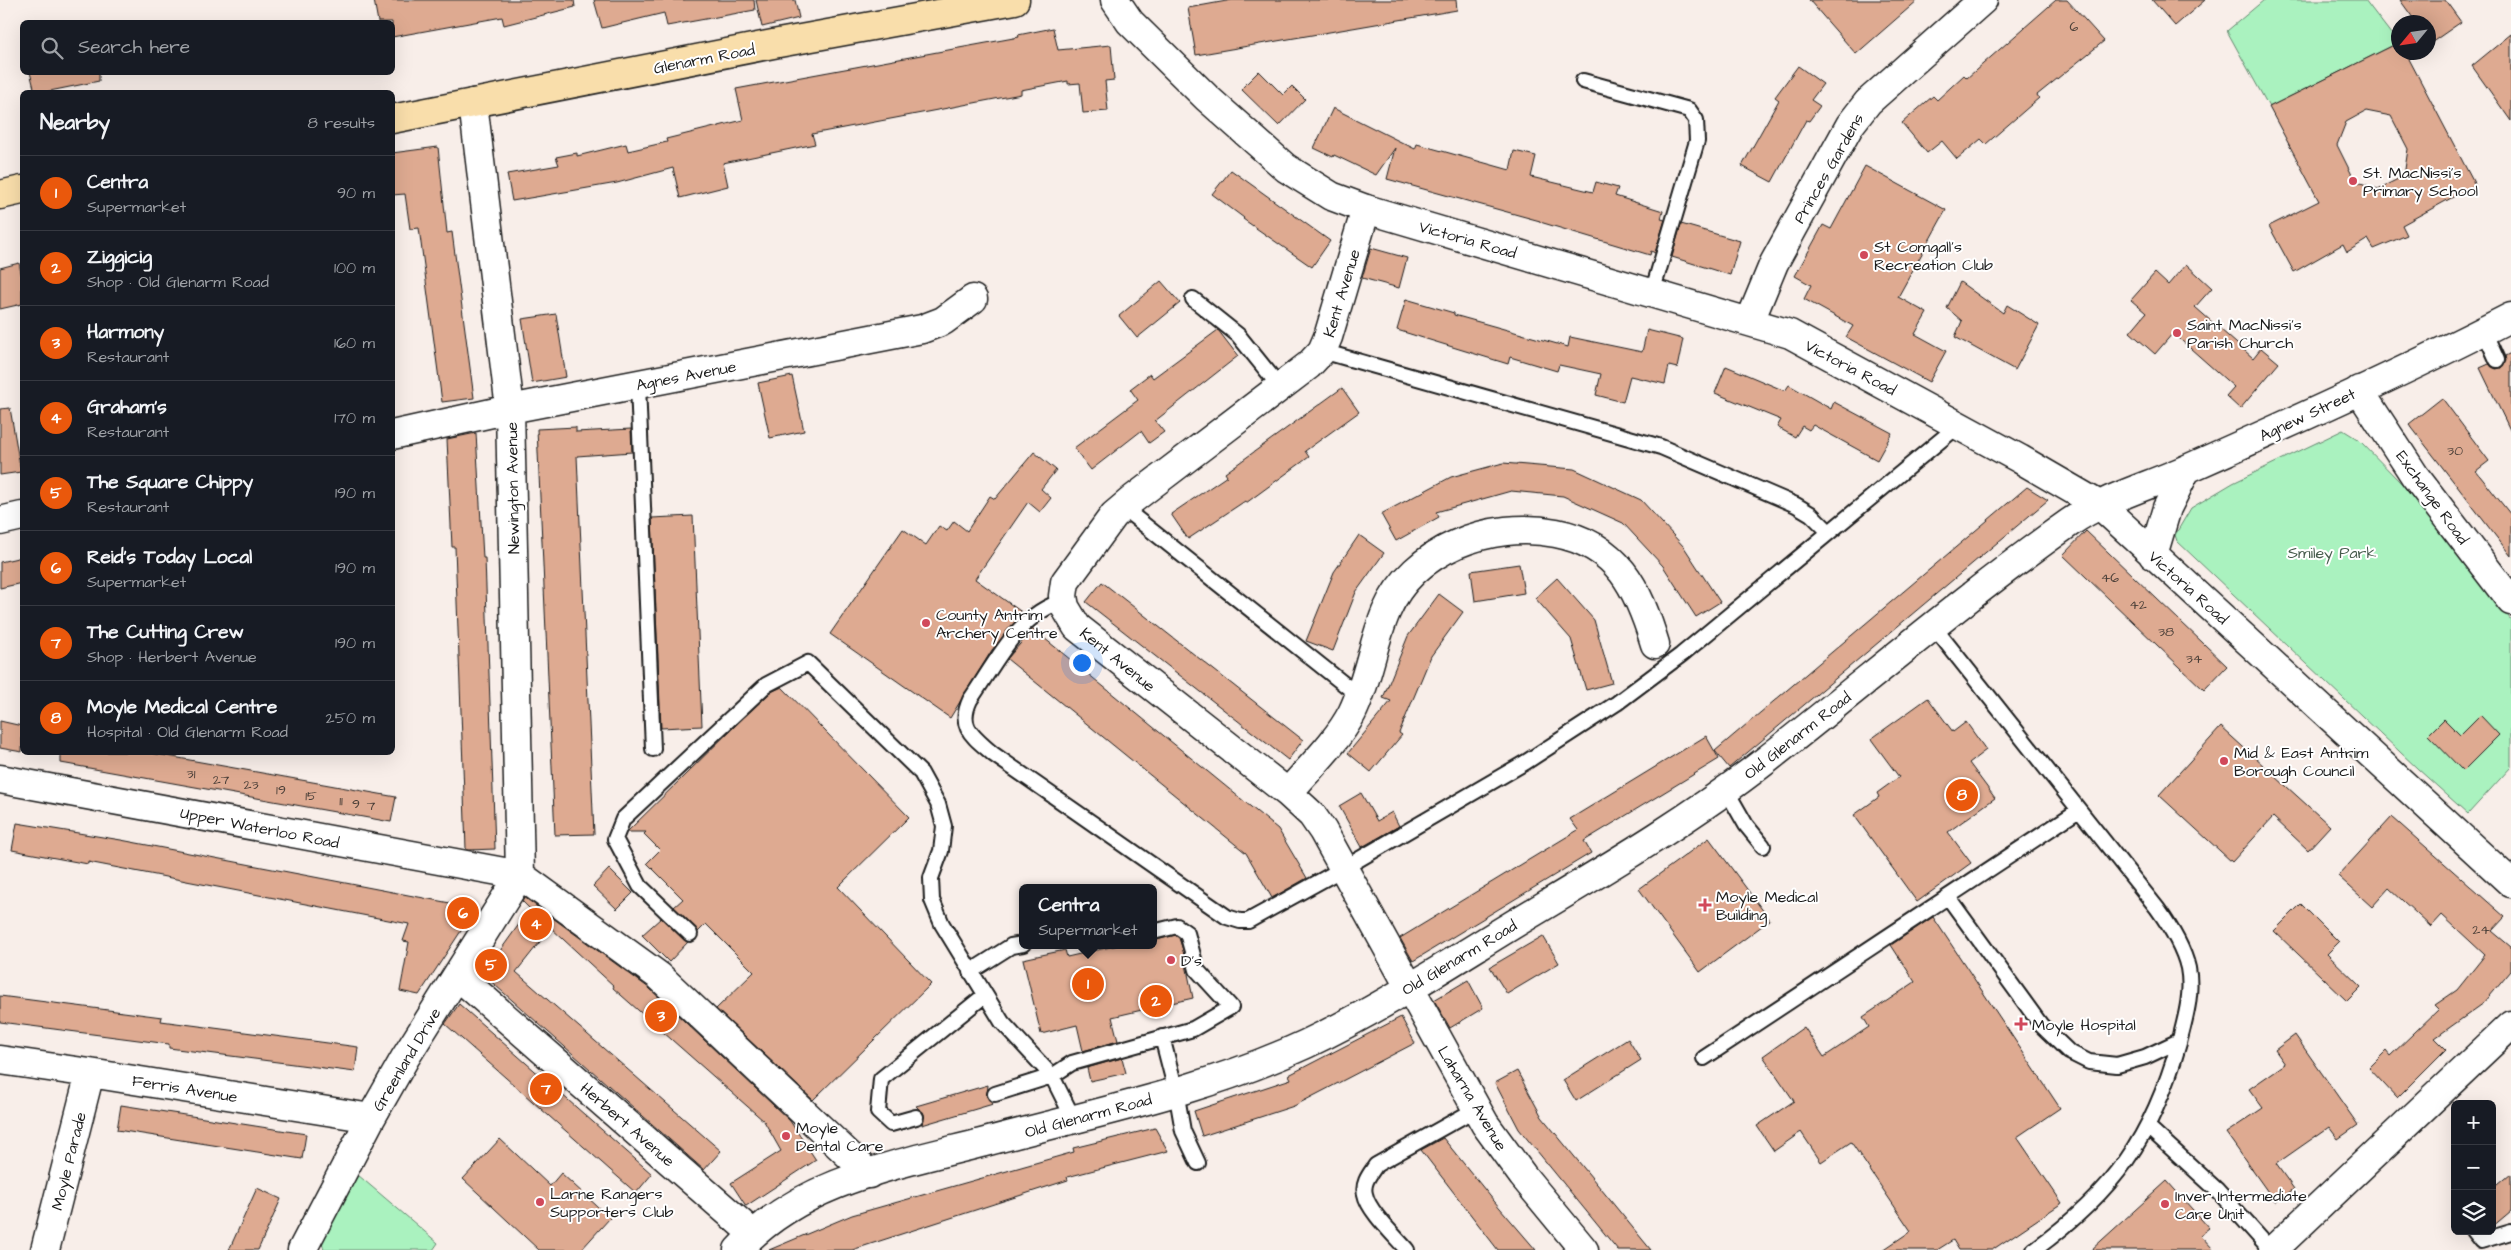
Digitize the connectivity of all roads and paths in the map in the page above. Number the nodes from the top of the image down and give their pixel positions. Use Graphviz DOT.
graph roads {
  1 [pos="1016,0"];
  2 [pos="1115,0"];
  3 [pos="1983,0"];
  4 [pos="973,4"];
  5 [pos="1583,81"];
  6 [pos="473,103"];
  7 [pos="395,118"];
  8 [pos="20,190"];
  9 [pos="0,195"];
  10 [pos="1366,209"];
  11 [pos="1652,293"];
  12 [pos="973,299"];
  13 [pos="1193,300"];
  14 [pos="2511,317"];
  15 [pos="1750,321"];
  16 [pos="2484,331"];
  17 [pos="1322,351"];
  18 [pos="2497,360"];
  19 [pos="638,385"];
  20 [pos="1280,387"];
  21 [pos="2359,390"];
  22 [pos="510,409"];
  23 [pos="1959,426"];
  24 [pos="395,434"];
  25 [pos="2186,470"];
  26 [pos="2101,506"];
  27 [pos="1122,507"];
  28 [pos="20,516"];
  29 [pos="0,521"];
  30 [pos="1829,532"];
  31 [pos="2154,555"];
  32 [pos="1064,600"];
  33 [pos="2511,601"];
  34 [pos="1932,626"];
  35 [pos="1655,644"];
  36 [pos="1359,696"];
  37 [pos="653,749"];
  38 [pos="0,779"];
  39 [pos="1726,790"];
  40 [pos="1288,793"];
  41 [pos="2079,810"];
  42 [pos="1763,846"];
  43 [pos="1344,868"];
  44 [pos="520,875"];
  45 [pos="2511,883"];
  46 [pos="1948,896"];
  47 [pos="1157,931"];
  48 [pos="690,934"];
  49 [pos="1019,945"];
  50 [pos="970,972"];
  51 [pos="458,976"];
  52 [pos="1410,987"];
  53 [pos="985,995"];
  54 [pos="2511,1025"];
  55 [pos="1162,1038"];
  56 [pos="2179,1041"];
  57 [pos="1704,1058"];
  58 [pos="0,1060"];
  59 [pos="90,1073"];
  60 [pos="1052,1076"];
  61 [pos="1176,1092"];
  62 [pos="995,1094"];
  63 [pos="1476,1109"];
  64 [pos="916,1117"];
  65 [pos="370,1118"];
  66 [pos="1073,1118"];
  67 [pos="2148,1127"];
  68 [pos="1198,1163"];
  69 [pos="869,1174"];
  70 [pos="2511,1232"];
  71 [pos="2477,1235"];
  72 [pos="745,1242"];
  73 [pos="45,1250"];
  74 [pos="302,1250"];
  75 [pos="1407,1250"];
  76 [pos="1584,1250"];
  77 [pos="2034,1250"];
  78 [pos="2272,1250"];
  1 -- 4 [label="main road, Glenarm Road"];
  2 -- 10 [label="street, Victoria Road"];
  3 -- 15 [label="street, Princes Gardens"];
  4 -- 6 [label="main road, Glenarm Road"];
  5 -- 11 [label="lane"];
  6 -- 7 [label="main road, Glenarm Road"];
  6 -- 22 [label="street, Newington Avenue"];
  8 -- 9 [label="main road"];
  10 -- 11 [label="street, Victoria Road"];
  10 -- 17 [label="street, Kent Avenue"];
  11 -- 15 [label="street, Victoria Road"];
  12 -- 19 [label="street, Agnes Avenue"];
  13 -- 20 [label="lane"];
  14 -- 16 [label="street, Agnew Street"];
  15 -- 23 [label="street, Victoria Road"];
  16 -- 18 [label="lane"];
  16 -- 21 [label="street, Agnew Street"];
  17 -- 20 [label="street, Kent Avenue"];
  17 -- 30 [label="lane"];
  19 -- 22 [label="street, Agnes Avenue"];
  19 -- 37 [label="lane"];
  20 -- 27 [label="street, Kent Avenue"];
  21 -- 25 [label="street, Agnew Street"];
  21 -- 33 [label="street, Exchange Road"];
  22 -- 24 [label="street, Agnes Avenue"];
  22 -- 44 [label="street, Newington Avenue"];
  23 -- 26 [label="street, Victoria Road"];
  23 -- 30 [label="lane"];
  25 -- 26 [label="street, Agnew Street"];
  25 -- 31 [label="street"];
  26 -- 31 [label="street, Victoria Road"];
  26 -- 34 [label="street, Old Glenarm Road"];
  27 -- 32 [label="street, Kent Avenue"];
  27 -- 36 [label="lane"];
  28 -- 29 [label="street"];
  30 -- 43 [label="lane"];
  31 -- 45 [label="street, Victoria Road"];
  32 -- 40 [label="street, Kent Avenue"];
  32 -- 43 [label="lane"];
  34 -- 39 [label="street, Old Glenarm Road"];
  34 -- 41 [label="lane"];
  35 -- 36 [label="street"];
  36 -- 40 [label="street"];
  38 -- 44 [label="street, Upper Waterloo Road"];
  39 -- 42 [label="lane"];
  39 -- 52 [label="street, Old Glenarm Road"];
  40 -- 43 [label="street, Kent Avenue"];
  41 -- 46 [label="lane"];
  41 -- 56 [label="lane"];
  43 -- 52 [label="street, Kent Avenue"];
  44 -- 51 [label="street, Greenland Drive"];
  44 -- 69 [label="street"];
  46 -- 56 [label="lane"];
  46 -- 57 [label="lane"];
  47 -- 55 [label="lane"];
  48 -- 50 [label="lane"];
  49 -- 50 [label="lane"];
  50 -- 53 [label="lane"];
  51 -- 65 [label="street, Greenland Drive"];
  51 -- 72 [label="street, Herbert Avenue"];
  52 -- 61 [label="street, Old Glenarm Road"];
  52 -- 63 [label="street, Laharna Avenue"];
  53 -- 60 [label="lane"];
  53 -- 64 [label="lane"];
  54 -- 78 [label="street"];
  55 -- 60 [label="lane"];
  55 -- 61 [label="lane"];
  56 -- 67 [label="lane"];
  58 -- 59 [label="street, Ferris Avenue"];
  59 -- 65 [label="street, Ferris Avenue"];
  59 -- 73 [label="street, Moyle Parade"];
  60 -- 62 [label="lane"];
  60 -- 66 [label="lane"];
  61 -- 66 [label="street, Old Glenarm Road"];
  61 -- 68 [label="lane"];
  63 -- 75 [label="lane"];
  63 -- 76 [label="street, Laharna Avenue"];
  65 -- 74 [label="street, Greenland Drive"];
  66 -- 69 [label="street, Old Glenarm Road"];
  67 -- 77 [label="lane"];
  67 -- 78 [label="lane"];
  69 -- 72 [label="street, Old Glenarm Road"];
  70 -- 71 [label="lane"];
}
